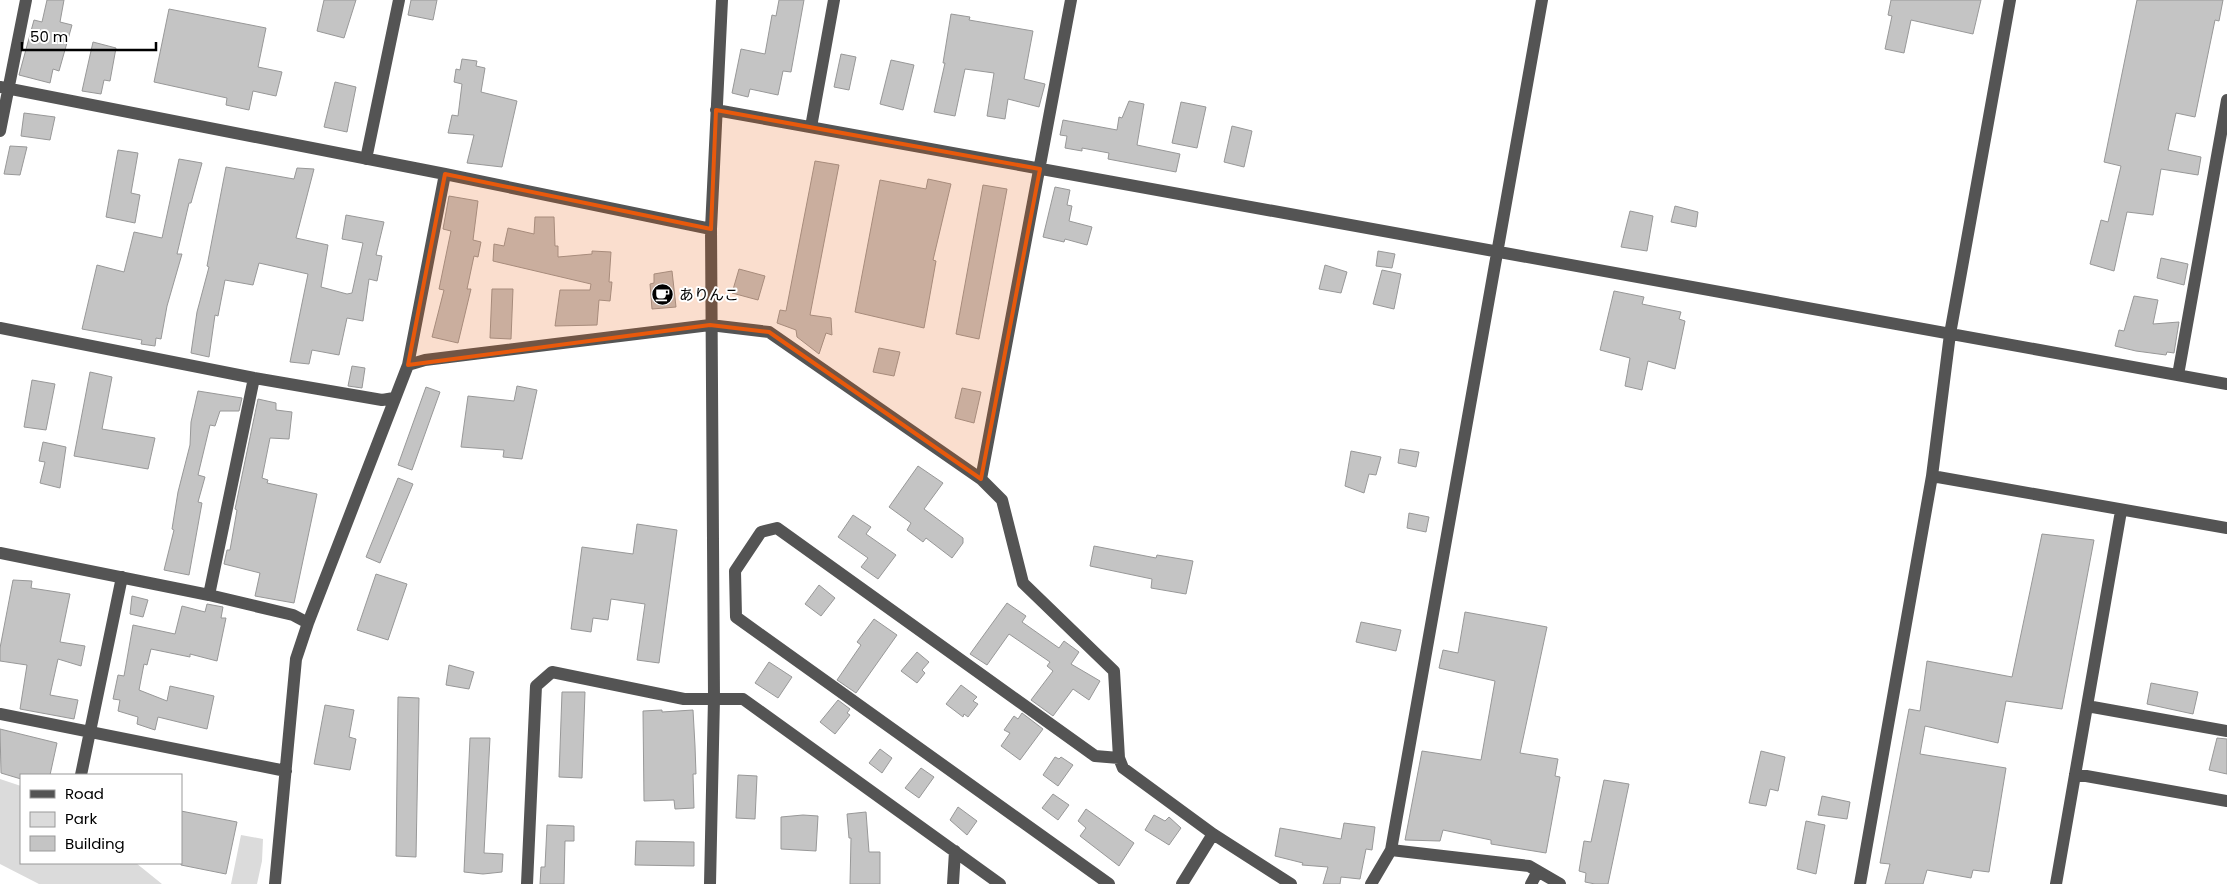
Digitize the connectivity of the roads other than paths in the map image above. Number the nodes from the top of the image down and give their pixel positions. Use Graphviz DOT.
graph roads {
  1 [pos="26,0"];
  2 [pos="398,0"];
  3 [pos="722,0"];
  4 [pos="834,0"];
  5 [pos="1071,0"];
  6 [pos="1542,0"];
  7 [pos="2010,0"];
  8 [pos="4,88"];
  9 [pos="2227,100"];
  10 [pos="716,110"];
  11 [pos="811,127"];
  12 [pos="0,131"];
  13 [pos="366,159"];
  14 [pos="1040,169"];
  15 [pos="445,174"];
  16 [pos="711,229"];
  17 [pos="1498,252"];
  18 [pos="710,325"];
  19 [pos="0,328"];
  20 [pos="1950,334"];
  21 [pos="408,365"];
  22 [pos="2178,375"];
  23 [pos="254,378"];
  24 [pos="2227,384"];
  25 [pos="394,398"];
  26 [pos="1932,476"];
  27 [pos="981,479"];
  28 [pos="2121,511"];
  29 [pos="2227,528"];
  30 [pos="0,553"];
  31 [pos="122,577"];
  32 [pos="209,595"];
  33 [pos="308,623"];
  34 [pos="714,698"];
  35 [pos="2087,706"];
  36 [pos="0,714"];
  37 [pos="2227,731"];
  38 [pos="90,732"];
  39 [pos="1119,758"];
  40 [pos="286,771"];
  41 [pos="81,774"];
  42 [pos="2075,774"];
  43 [pos="2227,801"];
  44 [pos="1213,834"];
  45 [pos="1391,850"];
  46 [pos="955,851"];
  47 [pos="1538,871"];
  48 [pos="275,884"];
  49 [pos="527,884"];
  50 [pos="710,884"];
  51 [pos="953,884"];
  52 [pos="1000,884"];
  53 [pos="1109,884"];
  54 [pos="1182,884"];
  55 [pos="1291,884"];
  56 [pos="1372,884"];
  57 [pos="1531,884"];
  58 [pos="1560,884"];
  59 [pos="1860,884"];
  60 [pos="2056,884"];
  1 -- 8 [label="street"];
  2 -- 13 [label="street"];
  3 -- 10 [label="street"];
  4 -- 11 [label="street"];
  5 -- 14 [label="street"];
  6 -- 17 [label="street"];
  7 -- 20 [label="street"];
  8 -- 12 [label="street"];
  8 -- 13 [label="street"];
  9 -- 22 [label="street"];
  10 -- 11 [label="street"];
  10 -- 16 [label="street"];
  11 -- 14 [label="street"];
  13 -- 15 [label="street"];
  14 -- 17 [label="street"];
  14 -- 27 [label="street"];
  15 -- 16 [label="street"];
  15 -- 21 [label="street"];
  16 -- 18 [label="street"];
  17 -- 20 [label="street"];
  17 -- 45 [label="street"];
  18 -- 21 [label="street"];
  18 -- 27 [label="street"];
  18 -- 34 [label="street"];
  19 -- 23 [label="street"];
  20 -- 22 [label="street"];
  20 -- 26 [label="street"];
  21 -- 25 [label="street"];
  22 -- 24 [label="street"];
  23 -- 25 [label="street"];
  23 -- 32 [label="street"];
  25 -- 33 [label="street"];
  26 -- 28 [label="street"];
  26 -- 59 [label="street"];
  27 -- 39 [label="street"];
  28 -- 29 [label="street"];
  28 -- 35 [label="street"];
  30 -- 31 [label="street"];
  31 -- 32 [label="street"];
  31 -- 38 [label="street"];
  32 -- 33 [label="street"];
  33 -- 40 [label="street"];
  34 -- 46 [label="street"];
  34 -- 49 [label="street"];
  34 -- 50 [label="street"];
  35 -- 37 [label="street"];
  35 -- 42 [label="street"];
  36 -- 38 [label="street"];
  38 -- 40 [label="street"];
  38 -- 41 [label="street"];
  39 -- 44 [label="street"];
  39 -- 53 [label="street"];
  40 -- 48 [label="street"];
  42 -- 43 [label="street"];
  42 -- 60 [label="street"];
  44 -- 54 [label="street"];
  44 -- 55 [label="street"];
  45 -- 47 [label="street"];
  45 -- 56 [label="street"];
  46 -- 51 [label="street"];
  46 -- 52 [label="street"];
  47 -- 57 [label="street"];
  47 -- 58 [label="street"];
}
